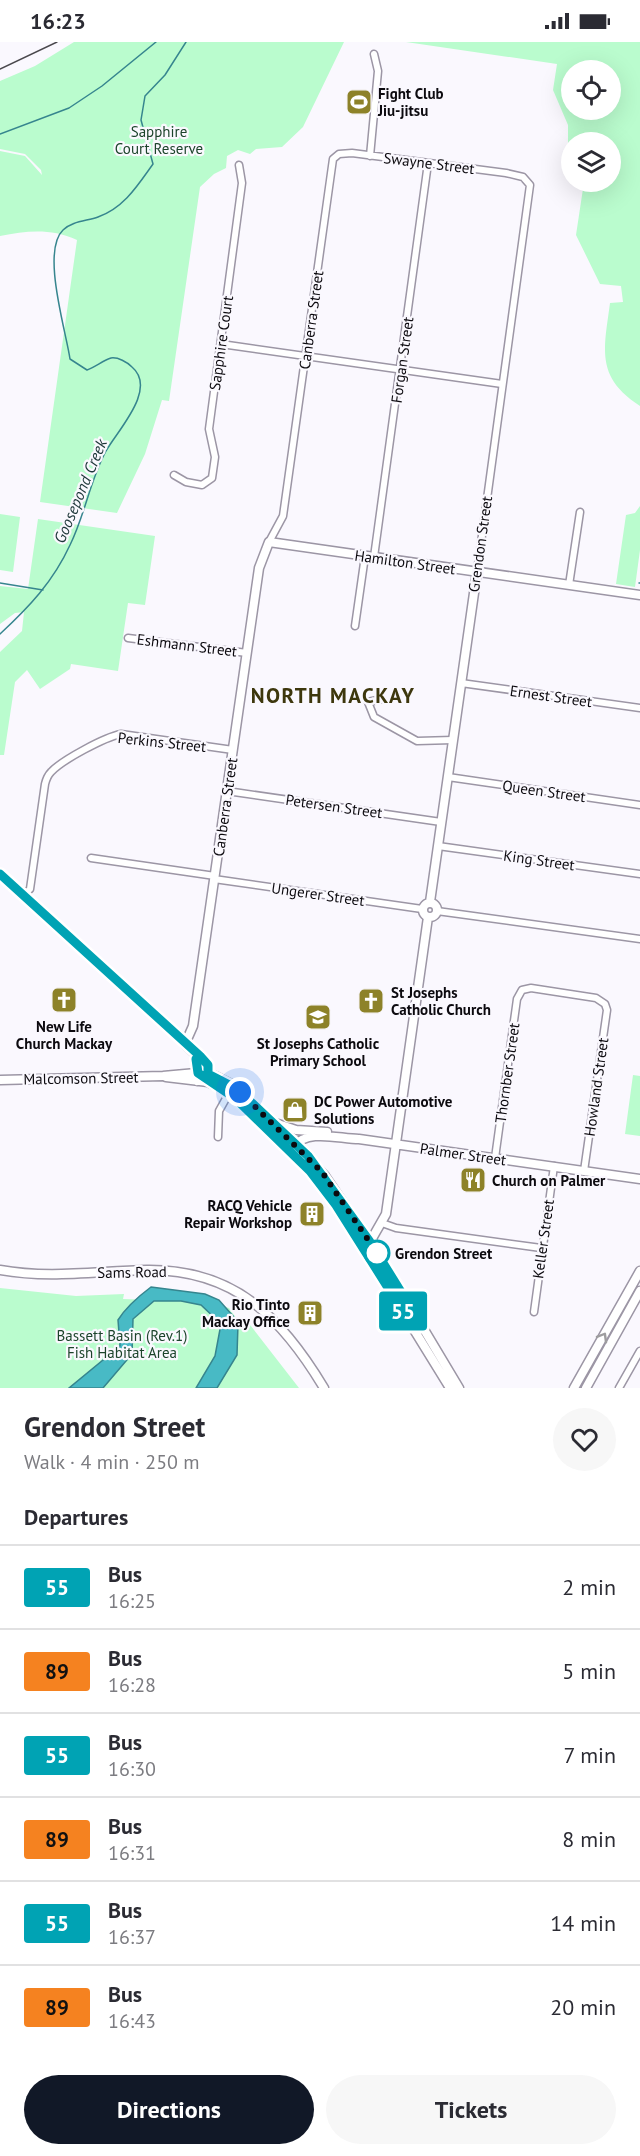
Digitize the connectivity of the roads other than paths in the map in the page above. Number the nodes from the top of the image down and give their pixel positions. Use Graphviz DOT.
graph roads {
  1 [pos="374,54"];
  2 [pos="369,156"];
  3 [pos="428,163"];
  4 [pos="239,165"];
  5 [pos="332,166"];
  6 [pos="530,185"];
  7 [pos="221,344"];
  8 [pos="306,355"];
  9 [pos="400,368"];
  10 [pos="502,384"];
  11 [pos="174,476"];
  12 [pos="580,512"];
  13 [pos="269,542"];
  14 [pos="370,556"];
  15 [pos="477,572"];
  16 [pos="569,585"];
  17 [pos="640,595"];
  18 [pos="355,626"];
  19 [pos="128,638"];
  20 [pos="247,653"];
  21 [pos="461,683"];
  22 [pos="360,698"];
  23 [pos="382,699"];
  24 [pos="368,702"];
  25 [pos="640,708"];
  26 [pos="453,740"];
  27 [pos="233,750"];
  28 [pos="448,777"];
  29 [pos="227,791"];
  30 [pos="640,805"];
  31 [pos="441,822"];
  32 [pos="438,846"];
  33 [pos="91,858"];
  34 [pos="0,874"];
  35 [pos="640,874"];
  36 [pos="215,877"];
  37 [pos="23,896"];
  38 [pos="430,902"];
  39 [pos="422,909"];
  40 [pos="437,911"];
  41 [pos="428,917"];
  42 [pos="640,939"];
  43 [pos="605,1004"];
  44 [pos="188,1047"];
  45 [pos="202,1076"];
  46 [pos="0,1080"];
  47 [pos="220,1084"];
  48 [pos="229,1093"];
  49 [pos="219,1111"];
  50 [pos="271,1121"];
  51 [pos="302,1130"];
  52 [pos="218,1137"];
  53 [pos="323,1137"];
  54 [pos="359,1139"];
  55 [pos="396,1144"];
  56 [pos="291,1145"];
  57 [pos="308,1156"];
  58 [pos="495,1158"];
  59 [pos="554,1166"];
  60 [pos="584,1171"];
  61 [pos="640,1179"];
  62 [pos="383,1221"];
  63 [pos="364,1239"];
  64 [pos="541,1248"];
  65 [pos="0,1270"];
  66 [pos="640,1271"];
  67 [pos="640,1291"];
  68 [pos="534,1312"];
  69 [pos="640,1351"];
  70 [pos="637,1364"];
  71 [pos="444,1370"];
  72 [pos="324,1388"];
  73 [pos="450,1388"];
  74 [pos="459,1388"];
  75 [pos="574,1388"];
  76 [pos="586,1388"];
  77 [pos="619,1388"];
  1 -- 2 [label="street"];
  2 -- 3 [label="street, Swayne Street"];
  2 -- 5 [label="street, Swayne Street"];
  3 -- 6 [label="street, Swayne Street"];
  3 -- 9 [label="street, Forgan Street"];
  4 -- 7 [label="street, Sapphire Court"];
  5 -- 8 [label="street, Canberra Street"];
  6 -- 10 [label="street, Grendon Street"];
  7 -- 8 [label="street"];
  7 -- 11 [label="street, Sapphire Court"];
  8 -- 9 [label="street"];
  8 -- 13 [label="street, Canberra Street"];
  9 -- 10 [label="street"];
  9 -- 14 [label="street, Forgan Street"];
  10 -- 15 [label="street, Grendon Street"];
  12 -- 16 [label="street"];
  13 -- 14 [label="street, Hamilton Street"];
  13 -- 20 [label="street, Canberra Street"];
  14 -- 15 [label="street, Hamilton Street"];
  14 -- 18 [label="street, Forgan Street"];
  15 -- 16 [label="street, Hamilton Street"];
  15 -- 21 [label="street, Grendon Street"];
  16 -- 17 [label="street, Hamilton Street"];
  19 -- 20 [label="street, Eshmann Street"];
  20 -- 27 [label="street, Canberra Street"];
  21 -- 25 [label="street, Ernest Street"];
  21 -- 26 [label="street, Grendon Street"];
  22 -- 24 [label="street"];
  23 -- 24 [label="street"];
  24 -- 26 [label="street"];
  26 -- 28 [label="street, Grendon Street"];
  27 -- 29 [label="street, Canberra Street"];
  27 -- 37 [label="street, Perkins Street"];
  28 -- 30 [label="street, Queen Street"];
  28 -- 31 [label="street, Grendon Street"];
  29 -- 31 [label="street, Petersen Street"];
  29 -- 36 [label="street, Canberra Street"];
  31 -- 32 [label="street, Grendon Street"];
  32 -- 35 [label="street, King Street"];
  32 -- 38 [label="street, Grendon Street"];
  33 -- 36 [label="street, Ungerer Street"];
  34 -- 37 [label="street"];
  36 -- 39 [label="street, Ungerer Street"];
  36 -- 44 [label="street, Canberra Street"];
  37 -- 44 [label="street"];
  38 -- 39 [label="street"];
  38 -- 40 [label="street"];
  39 -- 41 [label="street"];
  40 -- 41 [label="street"];
  40 -- 42 [label="street"];
  41 -- 55 [label="street"];
  43 -- 58 [label="street, Thornber Street"];
  43 -- 60 [label="street, Howland Street"];
  44 -- 45 [label="street"];
  45 -- 46 [label="street, Malcomson Street"];
  45 -- 47 [label="street"];
  45 -- 47 [label="street"];
  47 -- 48 [label="street"];
  47 -- 49 [label="street"];
  47 -- 50 [label="street"];
  48 -- 49 [label="street"];
  48 -- 56 [label="street"];
  49 -- 52 [label="street"];
  50 -- 51 [label="street"];
  50 -- 56 [label="street"];
  51 -- 54 [label="street"];
  51 -- 56 [label="street"];
  53 -- 54 [label="street, Palmer Street"];
  53 -- 56 [label="street, Palmer Street"];
  53 -- 57 [label="street"];
  54 -- 55 [label="street, Palmer Street"];
  55 -- 58 [label="street, Palmer Street"];
  55 -- 62 [label="street"];
  56 -- 57 [label="street"];
  56 -- 63 [label="street"];
  57 -- 63 [label="street"];
  58 -- 59 [label="street, Palmer Street"];
  59 -- 60 [label="street, Palmer Street"];
  59 -- 64 [label="street, Keller Street"];
  60 -- 61 [label="street, Palmer Street"];
  62 -- 63 [label="street"];
  62 -- 64 [label="street"];
  63 -- 71 [label="street"];
  64 -- 68 [label="street, Keller Street"];
  65 -- 72 [label="street, Sams Road"];
  75 -- 66 [label="street, one-way"];
  67 -- 76 [label="street"];
  69 -- 70 [label="street"];
  70 -- 77 [label="street"];
  71 -- 73 [label="street"];
  71 -- 74 [label="street"];
}
